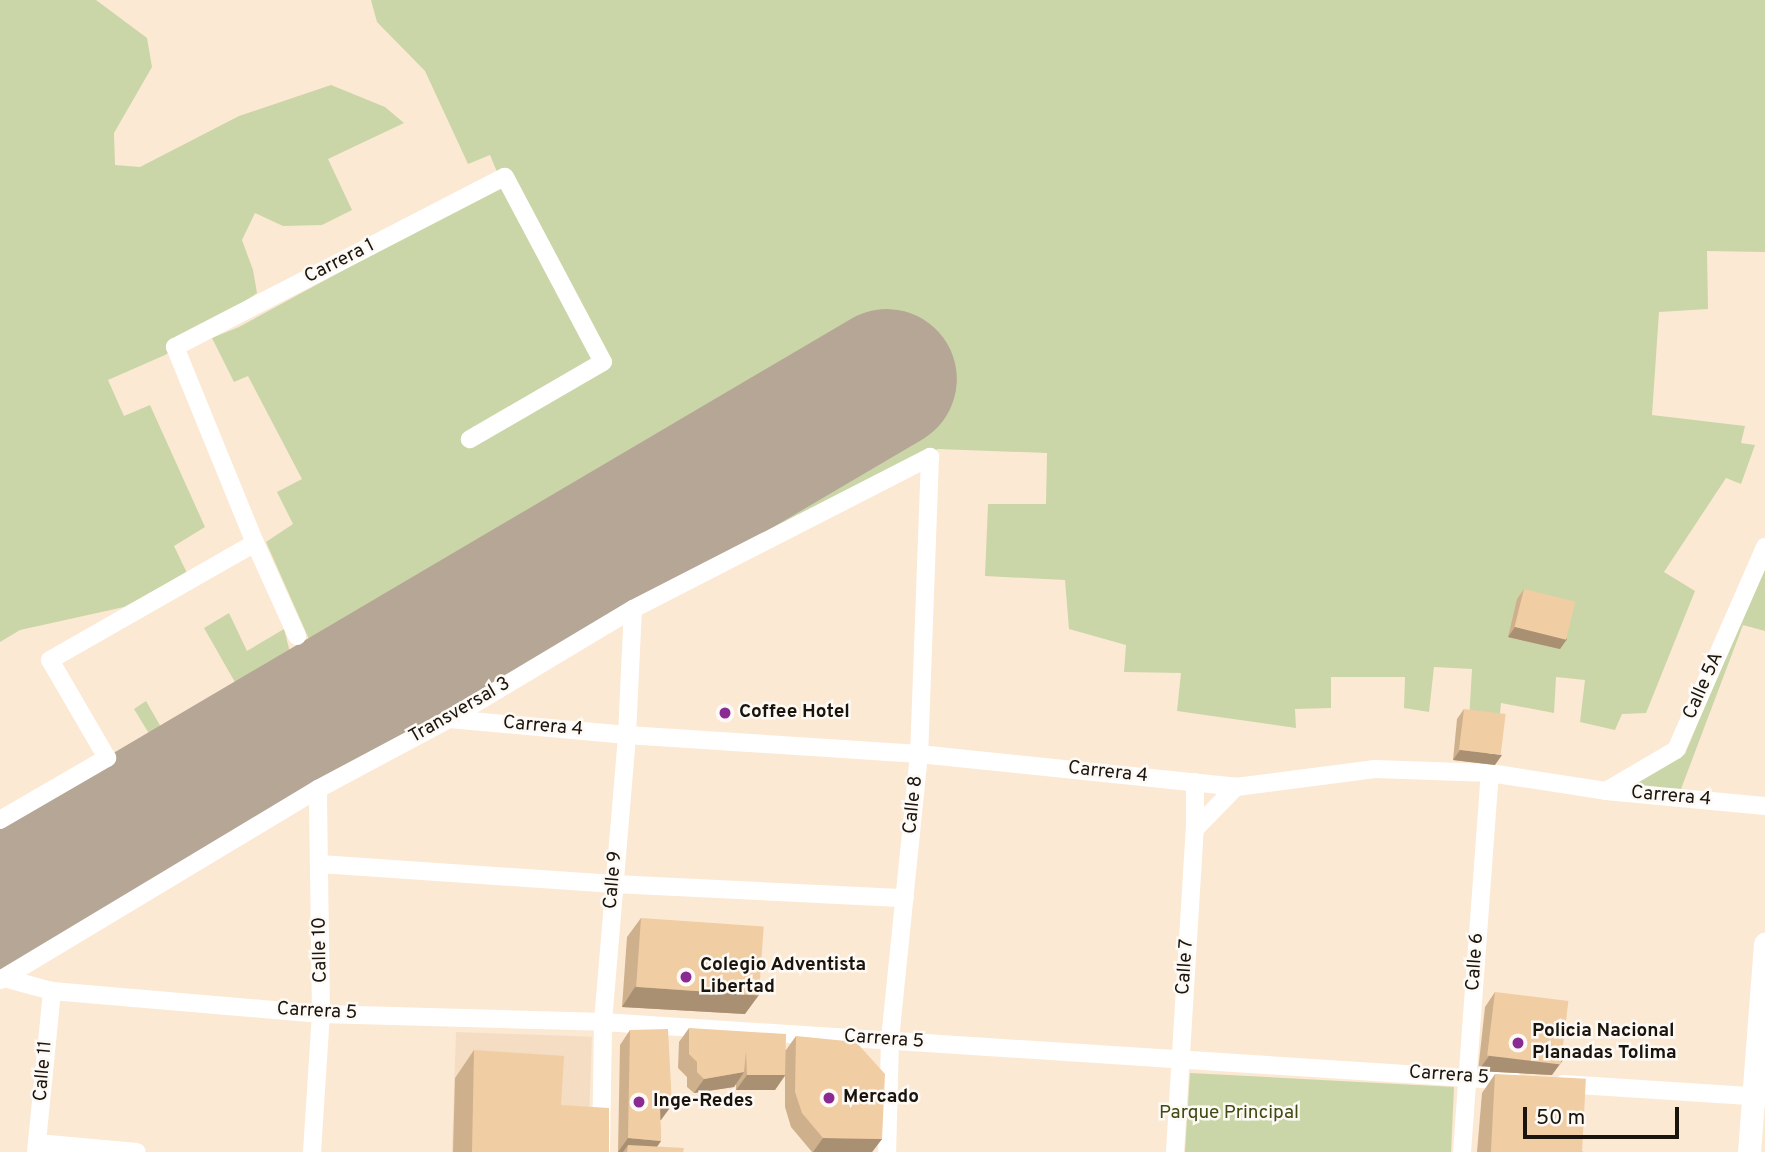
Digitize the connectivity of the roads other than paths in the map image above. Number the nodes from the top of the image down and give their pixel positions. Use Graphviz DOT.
graph roads {
  1 [pos="470,439"];
  2 [pos="930,457"];
  3 [pos="255,543"];
  4 [pos="1765,547"];
  5 [pos="634,609"];
  6 [pos="297,636"];
  7 [pos="449,719"];
  8 [pos="627,735"];
  9 [pos="919,754"];
  10 [pos="1490,773"];
  11 [pos="1195,782"];
  12 [pos="1236,787"];
  13 [pos="318,789"];
  14 [pos="1606,791"];
  15 [pos="1765,806"];
  16 [pos="0,820"];
  17 [pos="1195,830"];
  18 [pos="320,864"];
  19 [pos="614,884"];
  20 [pos="905,898"];
  21 [pos="1765,944"];
  22 [pos="2,979"];
  23 [pos="52,990"];
  24 [pos="321,1014"];
  25 [pos="603,1022"];
  26 [pos="890,1041"];
  27 [pos="1180,1058"];
  28 [pos="1467,1078"];
  29 [pos="1759,1096"];
  30 [pos="37,1148"];
  31 [pos="136,1152"];
  32 [pos="312,1152"];
  33 [pos="601,1152"];
  34 [pos="887,1152"];
  35 [pos="1175,1152"];
  36 [pos="1462,1152"];
  37 [pos="1749,1152"];
  1 -- 3 [label="street, Carrera 1"];
  2 -- 5 [label="street, Transversal 3"];
  2 -- 9 [label="street, Calle 8"];
  3 -- 6 [label="street"];
  3 -- 16 [label="street"];
  4 -- 14 [label="street, Calle 5A"];
  5 -- 7 [label="street, Transversal 3"];
  5 -- 8 [label="street, Calle 9"];
  7 -- 8 [label="street, Carrera 4"];
  7 -- 13 [label="street, Transversal 3"];
  8 -- 9 [label="street, Carrera 4"];
  8 -- 19 [label="street, Calle 9"];
  9 -- 11 [label="street, Carrera 4"];
  9 -- 20 [label="street, Calle 8"];
  10 -- 12 [label="street, Carrera 4"];
  10 -- 14 [label="street, Carrera 4"];
  10 -- 28 [label="street, Calle 6"];
  11 -- 12 [label="street, Carrera 4"];
  11 -- 17 [label="street, Calle 7"];
  12 -- 17 [label="street"];
  13 -- 18 [label="street, Calle 10"];
  13 -- 22 [label="street, Transversal 3"];
  14 -- 15 [label="street, Carrera 4"];
  17 -- 27 [label="street, Calle 7"];
  18 -- 19 [label="street"];
  18 -- 24 [label="street, Calle 10"];
  19 -- 20 [label="street"];
  19 -- 25 [label="street, Calle 9"];
  20 -- 26 [label="street, Calle 8"];
  21 -- 29 [label="street"];
  22 -- 23 [label="street, Carrera 5"];
  23 -- 24 [label="street, Carrera 5"];
  23 -- 30 [label="street, Calle 11"];
  24 -- 25 [label="street, Carrera 5"];
  24 -- 32 [label="street, Calle 10"];
  25 -- 26 [label="street, Carrera 5"];
  25 -- 33 [label="street, Calle 9"];
  26 -- 27 [label="street, Carrera 5"];
  26 -- 34 [label="street, Calle 8"];
  27 -- 28 [label="street, Carrera 5"];
  27 -- 35 [label="street, Calle 7"];
  28 -- 29 [label="street, Carrera 5"];
  28 -- 36 [label="street, Calle 6"];
  29 -- 37 [label="street"];
  30 -- 31 [label="street"];
}
